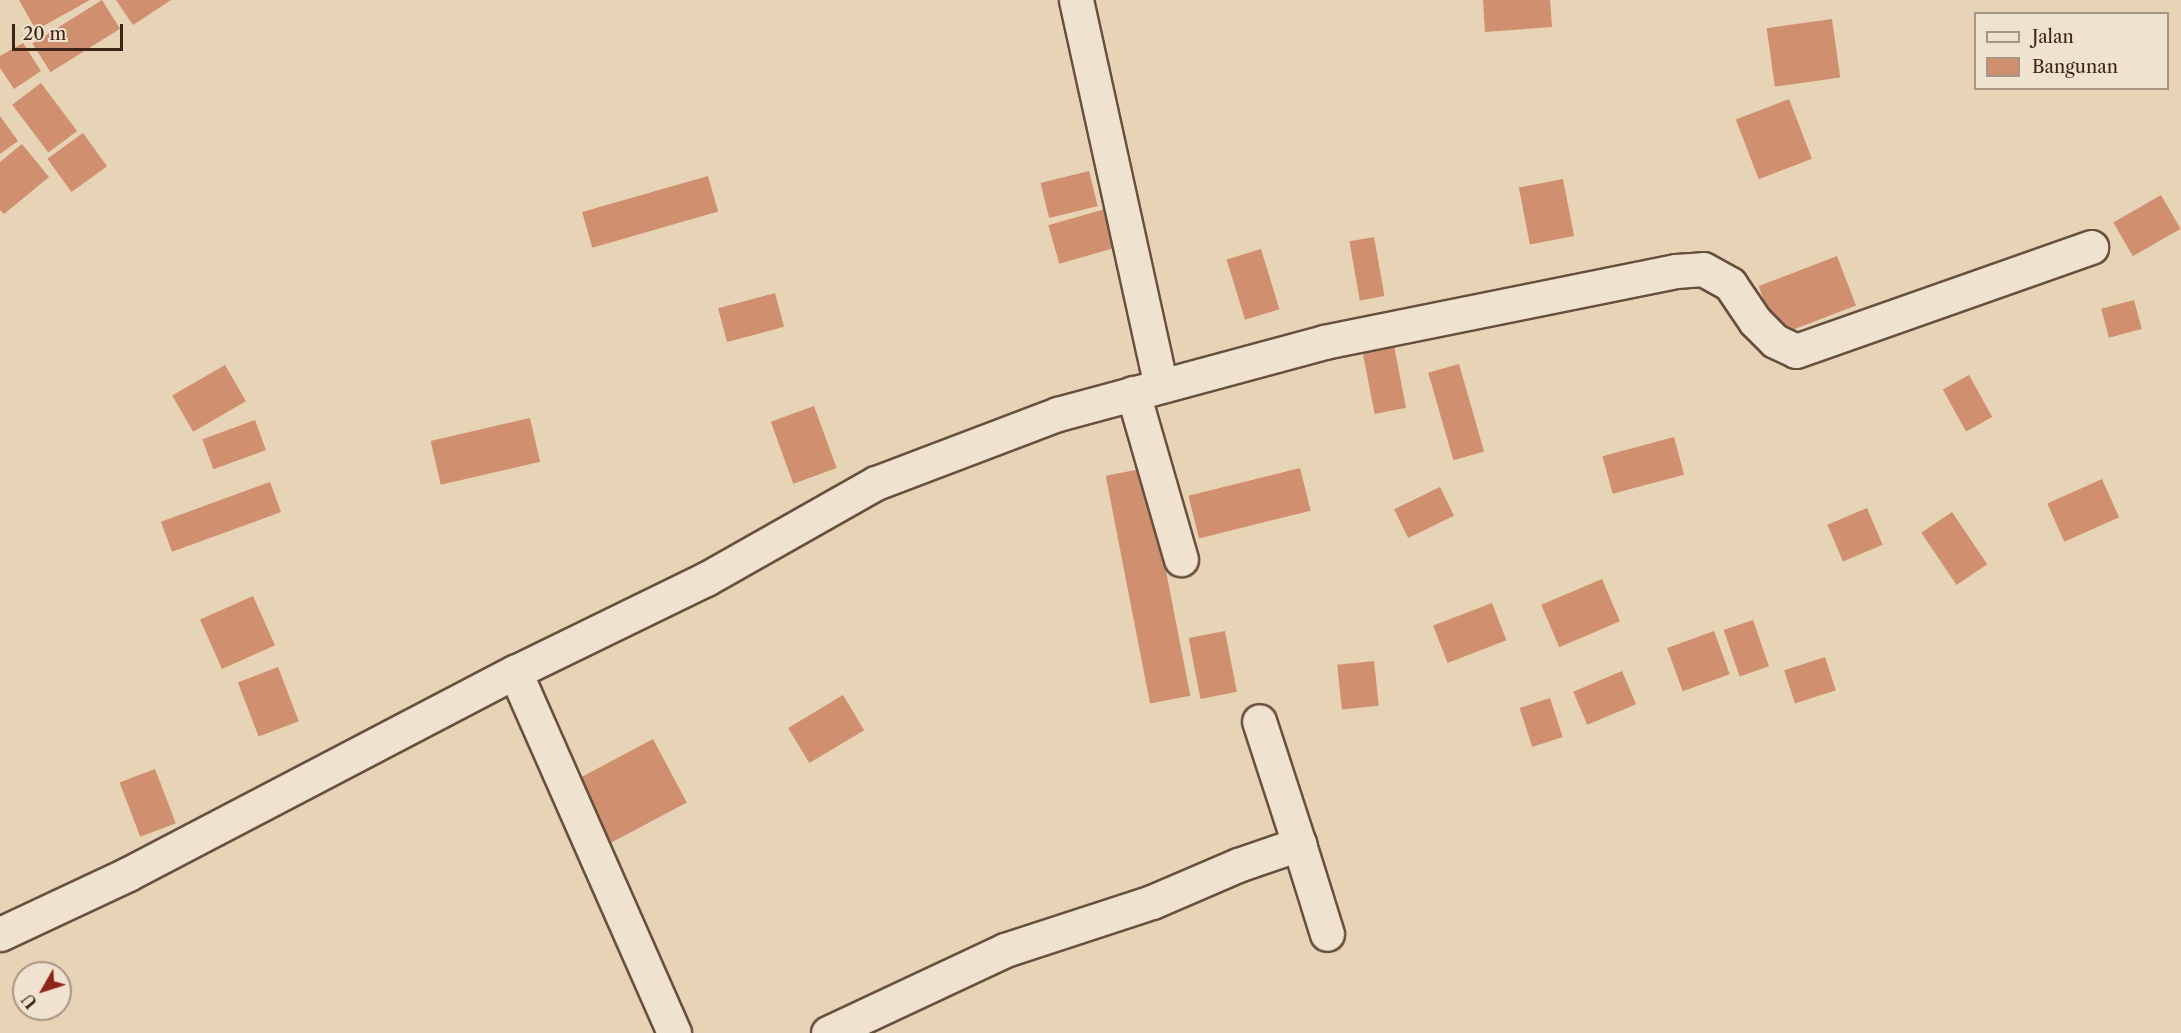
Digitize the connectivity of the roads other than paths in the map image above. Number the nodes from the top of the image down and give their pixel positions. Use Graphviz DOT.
graph roads {
  1 [pos="1076,0"];
  2 [pos="2091,247"];
  3 [pos="1147,389"];
  4 [pos="1181,559"];
  5 [pos="515,672"];
  6 [pos="1259,721"];
  7 [pos="1299,844"];
  8 [pos="0,934"];
  9 [pos="1327,934"];
  10 [pos="674,1033"];
  11 [pos="828,1033"];
  1 -- 3 [label="street"];
  2 -- 3 [label="street"];
  3 -- 4 [label="street"];
  3 -- 5 [label="street"];
  5 -- 8 [label="street"];
  5 -- 10 [label="street"];
  6 -- 7 [label="street"];
  7 -- 9 [label="street"];
  7 -- 11 [label="street"];
}
